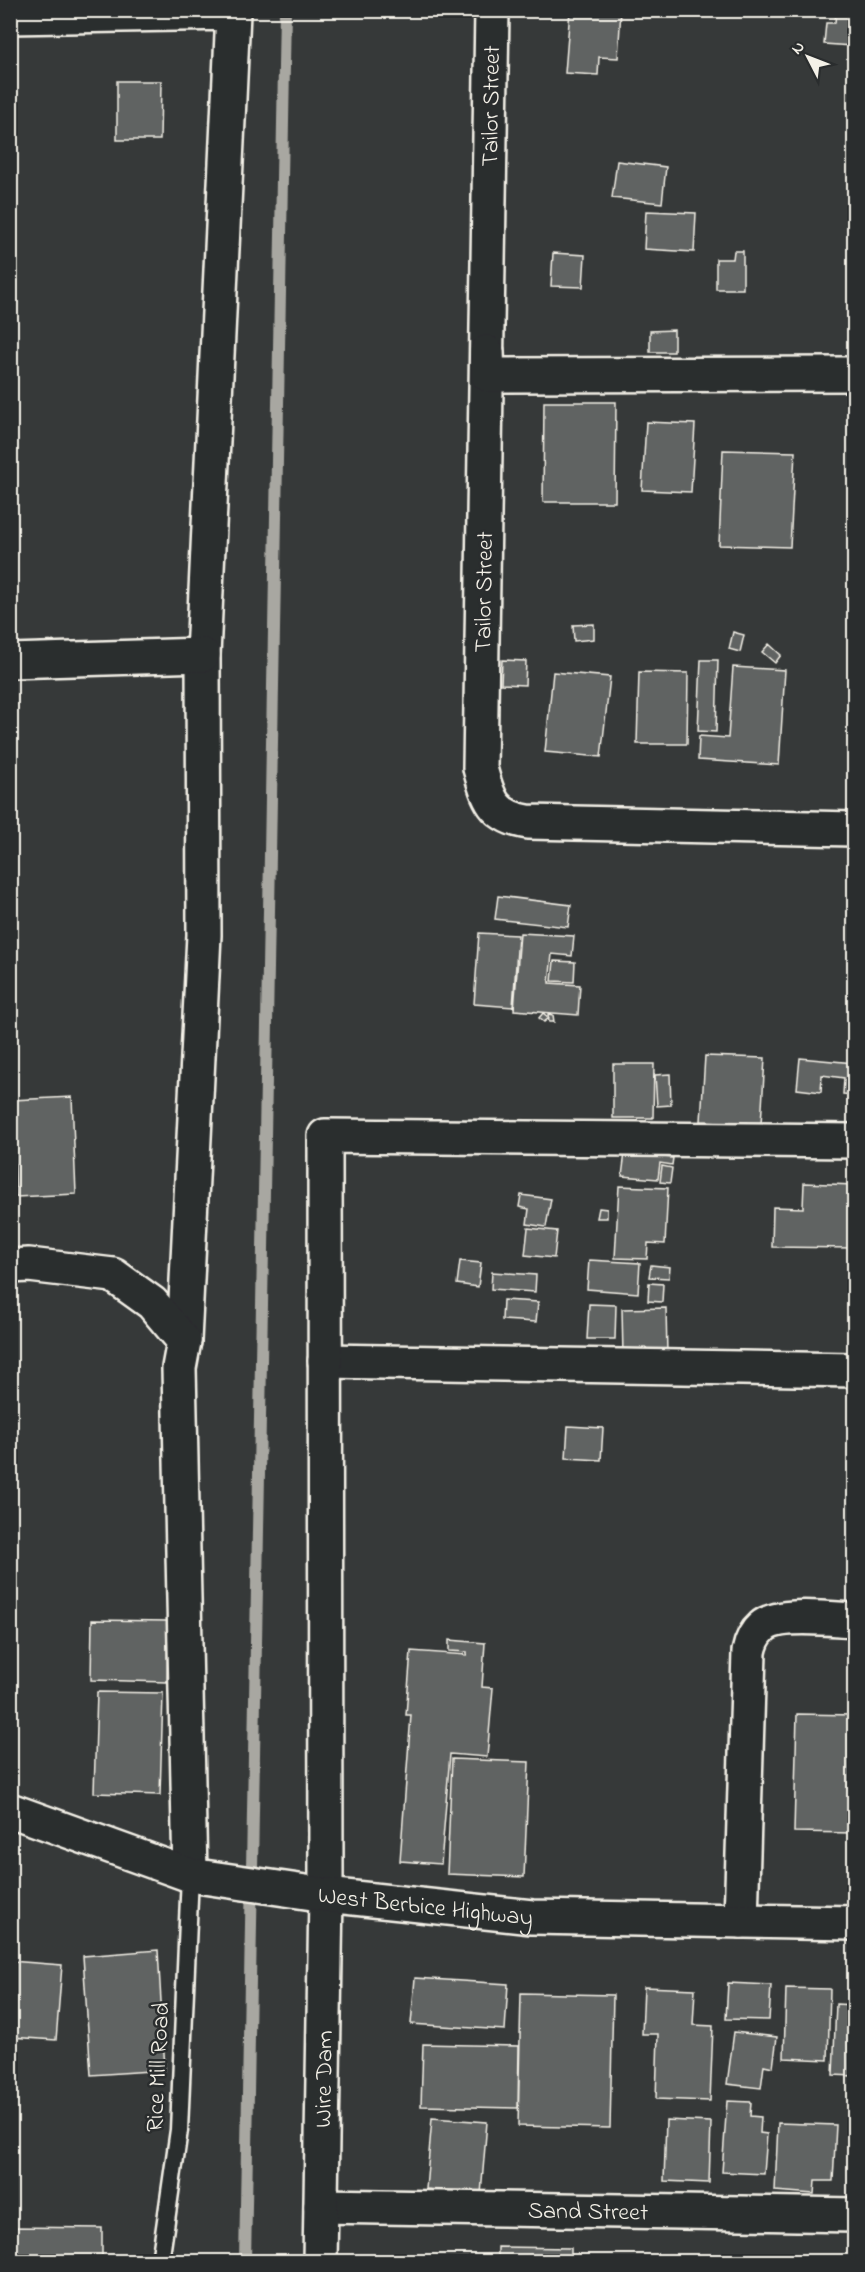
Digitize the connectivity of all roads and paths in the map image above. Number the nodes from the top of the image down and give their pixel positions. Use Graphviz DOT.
graph roads {
  1 [pos="492,10"];
  2 [pos="233,12"];
  3 [pos="10,17"];
  4 [pos="487,345"];
  5 [pos="855,374"];
  6 [pos="203,655"];
  7 [pos="10,661"];
  8 [pos="855,829"];
  9 [pos="855,1141"];
  10 [pos="10,1266"];
  11 [pos="184,1341"];
  12 [pos="325,1361"];
  13 [pos="855,1370"];
  14 [pos="855,1620"];
  15 [pos="10,1810"];
  16 [pos="190,1875"];
  17 [pos="326,1895"];
  18 [pos="741,1921"];
  19 [pos="855,1923"];
  20 [pos="321,2206"];
  21 [pos="855,2215"];
  22 [pos="160,2262"];
  23 [pos="320,2262"];
  1 -- 4 [label="street, Tailor Street"];
  2 -- 3 [label="street"];
  2 -- 6 [label="street"];
  4 -- 5 [label="street"];
  4 -- 8 [label="street, Tailor Street"];
  6 -- 7 [label="street"];
  6 -- 11 [label="street"];
  9 -- 12 [label="street, Wire Dam"];
  10 -- 11 [label="street"];
  11 -- 16 [label="street"];
  12 -- 13 [label="street"];
  12 -- 17 [label="street, Wire Dam"];
  14 -- 18 [label="street"];
  15 -- 16 [label="street, West Berbice Highway"];
  16 -- 17 [label="street, West Berbice Highway"];
  16 -- 22 [label="lane, Rice Mill Road"];
  17 -- 18 [label="street, West Berbice Highway"];
  17 -- 20 [label="street, Wire Dam"];
  18 -- 19 [label="street, West Berbice Highway"];
  20 -- 21 [label="street, Sand Street"];
  20 -- 23 [label="street, Wire Dam"];
}
